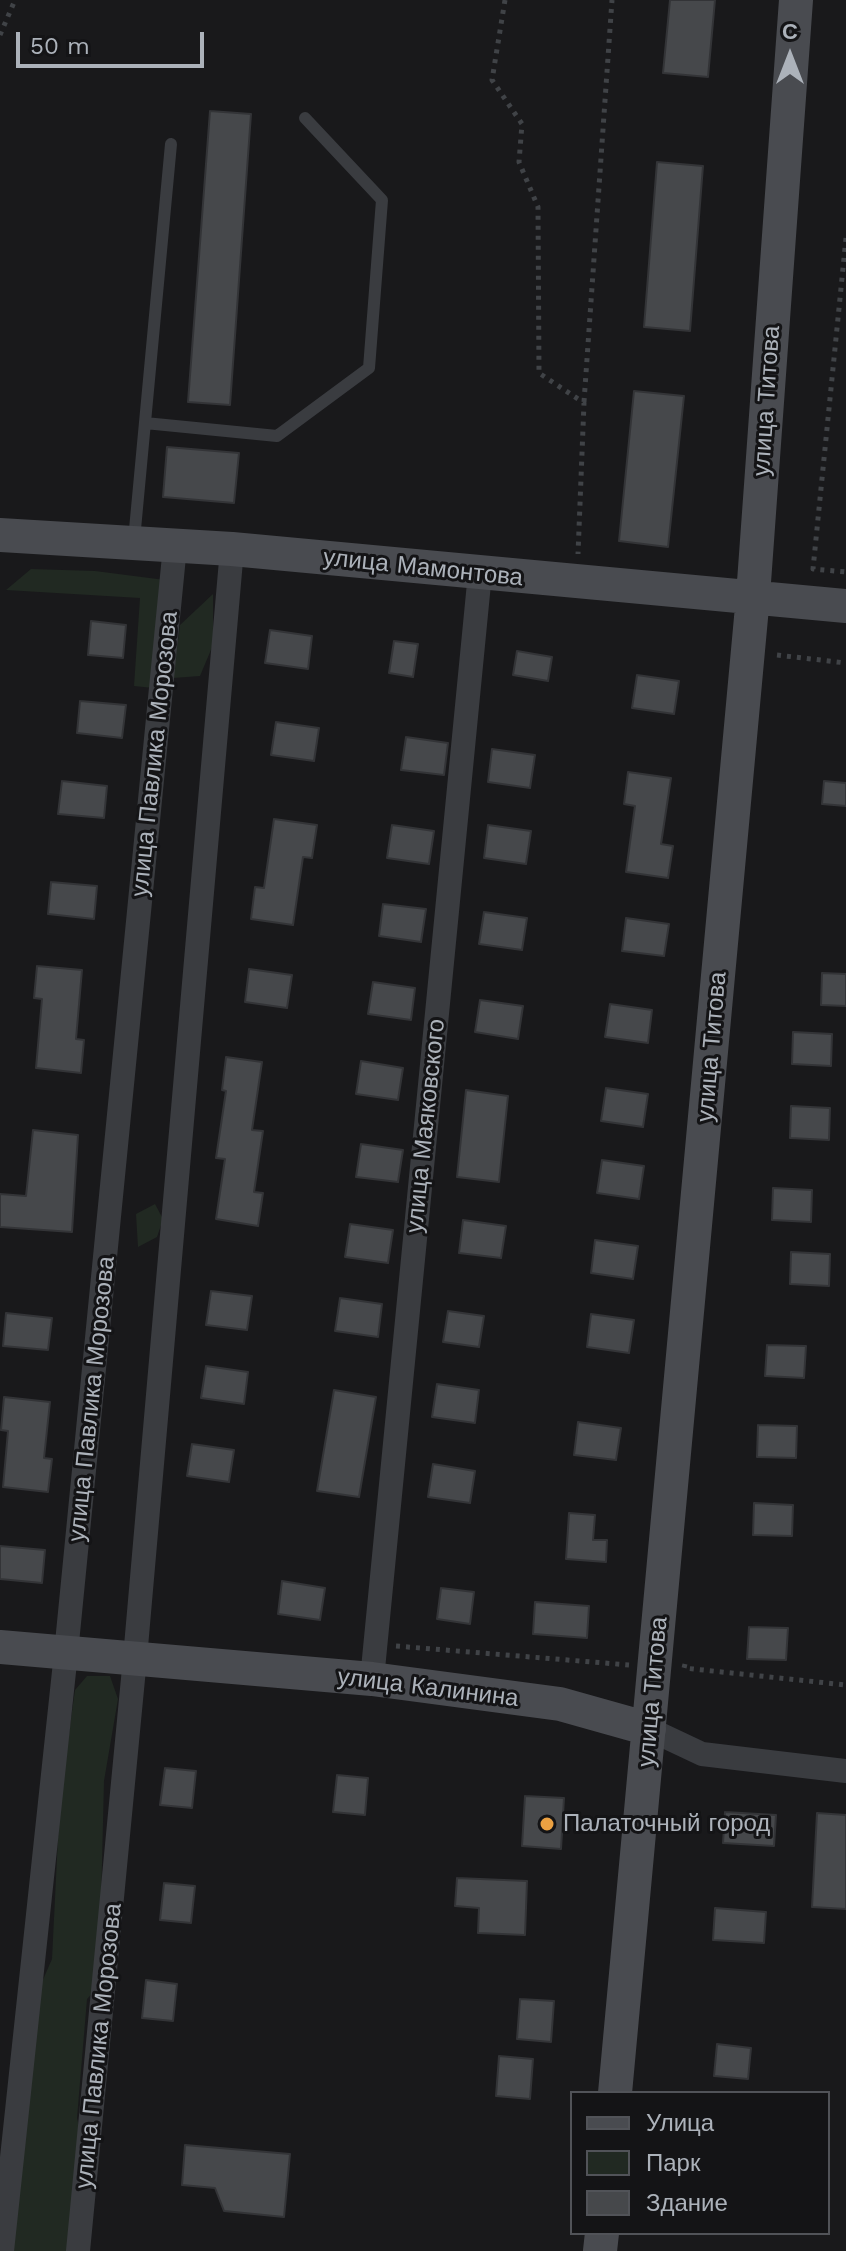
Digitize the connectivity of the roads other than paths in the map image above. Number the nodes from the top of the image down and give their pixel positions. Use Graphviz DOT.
graph roads {
  1 [pos="796,0"];
  2 [pos="305,118"];
  3 [pos="171,144"];
  4 [pos="145,423"];
  5 [pos="0,535"];
  6 [pos="134,543"];
  7 [pos="175,546"];
  8 [pos="232,549"];
  9 [pos="480,573"];
  10 [pos="753,596"];
  11 [pos="846,606"];
  12 [pos="0,1647"];
  13 [pos="66,1653"];
  14 [pos="135,1658"];
  15 [pos="372,1679"];
  16 [pos="649,1729"];
  17 [pos="846,1771"];
  18 [pos="615,2091"];
  19 [pos="2,2251"];
  20 [pos="78,2251"];
  1 -- 10 [label="main road, улица Титова"];
  2 -- 4 [label="lane"];
  3 -- 4 [label="lane"];
  4 -- 6 [label="lane"];
  5 -- 6 [label="main road, улица Мамонтова"];
  6 -- 7 [label="main road, улица Мамонтова"];
  7 -- 8 [label="main road, улица Мамонтова"];
  7 -- 13 [label="street, улица Павлика Морозова"];
  8 -- 9 [label="main road, улица Мамонтова"];
  8 -- 14 [label="street, улица Павлика Морозова"];
  9 -- 10 [label="main road, улица Мамонтова"];
  9 -- 15 [label="street, улица Маяковского"];
  10 -- 11 [label="main road, улица Мамонтова"];
  10 -- 16 [label="main road, улица Титова"];
  12 -- 13 [label="main road, улица Калинина"];
  13 -- 14 [label="main road, улица Калинина"];
  13 -- 19 [label="street, улица Павлика Морозова"];
  14 -- 15 [label="main road, улица Калинина"];
  14 -- 20 [label="street, улица Павлика Морозова"];
  15 -- 16 [label="main road, улица Калинина"];
  16 -- 17 [label="street, улица Калинина"];
  16 -- 18 [label="main road, улица Титова"];
}
